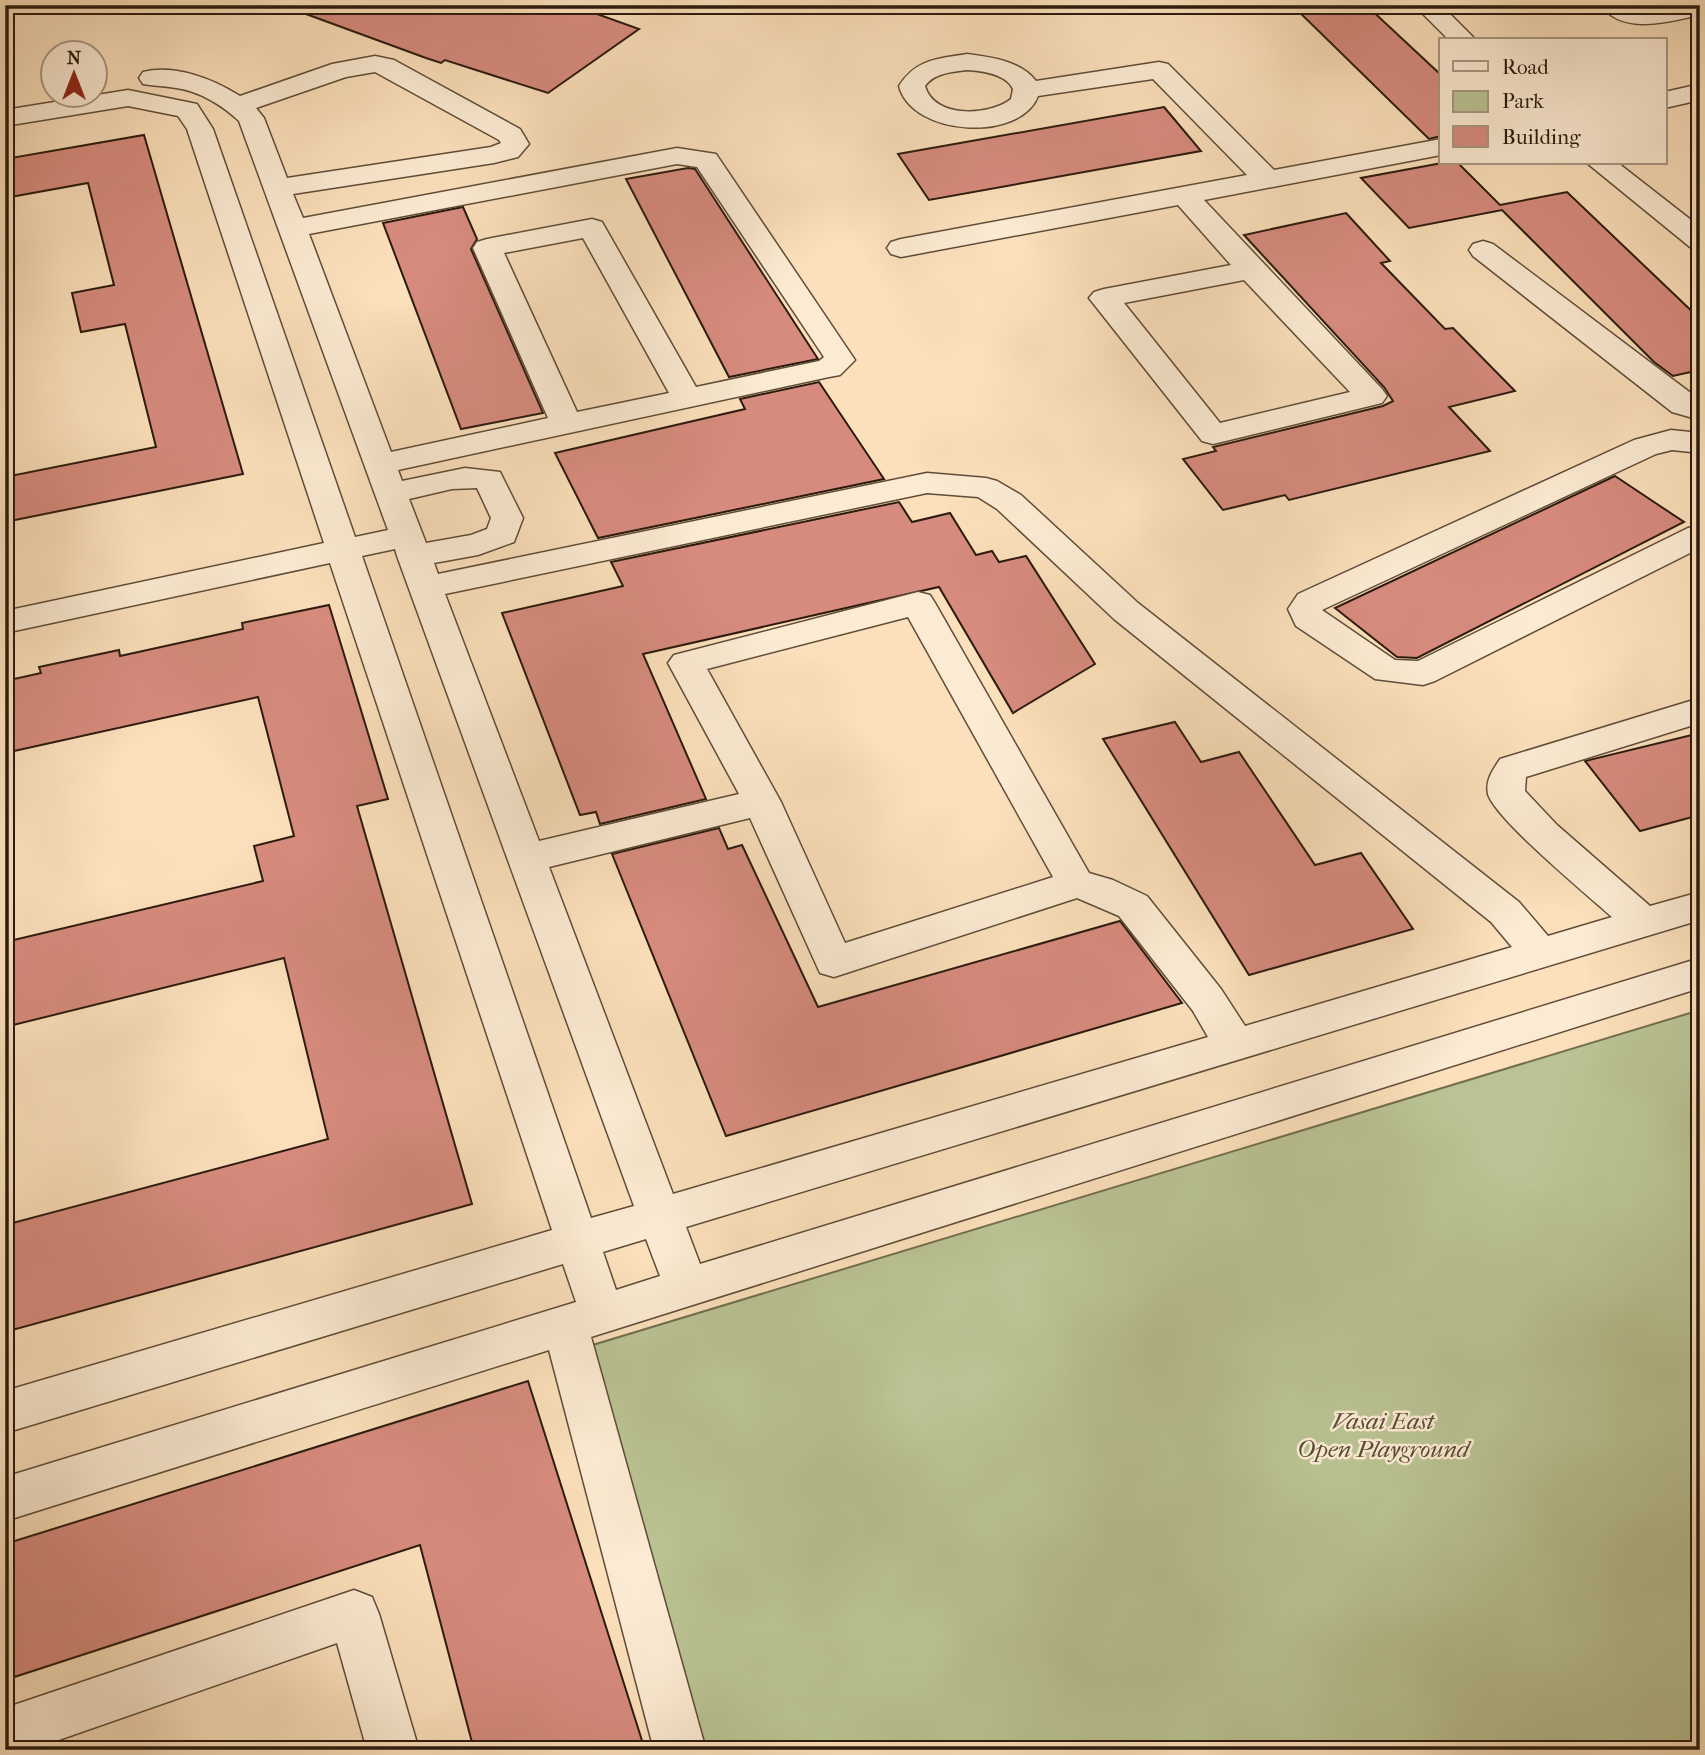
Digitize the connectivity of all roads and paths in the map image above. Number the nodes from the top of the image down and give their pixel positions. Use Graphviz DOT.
graph roads {
  1 [pos="1426,5"];
  2 [pos="1613,5"];
  3 [pos="1700,8"];
  4 [pos="1461,38"];
  5 [pos="108,82"];
  6 [pos="1026,90"];
  7 [pos="38,91"];
  8 [pos="1700,92"];
  9 [pos="5,96"];
  10 [pos="230,100"];
  11 [pos="1666,100"];
  12 [pos="188,110"];
  13 [pos="5,118"];
  14 [pos="1439,147"];
  15 [pos="1602,164"];
  16 [pos="1268,180"];
  17 [pos="277,188"];
  18 [pos="1185,196"];
  19 [pos="292,229"];
  20 [pos="1700,241"];
  21 [pos="901,248"];
  22 [pos="1483,250"];
  23 [pos="1251,270"];
  24 [pos="686,396"];
  25 [pos="1700,411"];
  26 [pos="566,423"];
  27 [pos="1700,443"];
  28 [pos="385,479"];
  29 [pos="1700,536"];
  30 [pos="343,550"];
  31 [pos="416,560"];
  32 [pos="5,622"];
  33 [pos="1700,710"];
  34 [pos="762,802"];
  35 [pos="527,858"];
  36 [pos="1076,884"];
  37 [pos="1700,906"];
  38 [pos="1644,923"];
  39 [pos="1540,954"];
  40 [pos="1700,973"];
  41 [pos="1235,1045"];
  42 [pos="661,1216"];
  43 [pos="577,1241"];
  44 [pos="687,1289"];
  45 [pos="583,1319"];
  46 [pos="5,1412"];
  47 [pos="5,1499"];
  48 [pos="5,1733"];
  49 [pos="393,1750"];
  50 [pos="680,1750"];
  1 -- 4 [label="street"];
  2 -- 3 [label="street"];
  5 -- 10 [label="street"];
  6 -- 16 [label="street"];
  7 -- 9 [label="street"];
  8 -- 11 [label="street"];
  10 -- 12 [label="street"];
  10 -- 17 [label="street"];
  10 -- 17 [label="street"];
  12 -- 13 [label="street"];
  12 -- 30 [label="street"];
  14 -- 16 [label="street"];
  15 -- 20 [label="street"];
  16 -- 18 [label="street"];
  17 -- 19 [label="street"];
  18 -- 21 [label="street"];
  18 -- 23 [label="street"];
  19 -- 24 [label="street"];
  19 -- 28 [label="street"];
  22 -- 25 [label="street"];
  23 -- 23 [label="street"];
  24 -- 26 [label="street"];
  24 -- 26 [label="street"];
  26 -- 28 [label="street"];
  27 -- 29 [label="street"];
  28 -- 31 [label="street"];
  28 -- 31 [label="street"];
  30 -- 31 [label="street"];
  30 -- 32 [label="street"];
  30 -- 43 [label="street"];
  31 -- 35 [label="street"];
  31 -- 39 [label="street"];
  33 -- 38 [label="street"];
  34 -- 35 [label="street"];
  34 -- 36 [label="street"];
  34 -- 36 [label="street"];
  35 -- 42 [label="street"];
  36 -- 41 [label="street"];
  37 -- 38 [label="street"];
  38 -- 39 [label="street"];
  39 -- 41 [label="street"];
  40 -- 44 [label="street"];
  41 -- 42 [label="street"];
  42 -- 43 [label="street"];
  42 -- 44 [label="street"];
  43 -- 45 [label="street"];
  43 -- 46 [label="street"];
  44 -- 45 [label="street"];
  45 -- 47 [label="street"];
  45 -- 50 [label="street"];
  48 -- 49 [label="street"];
}
